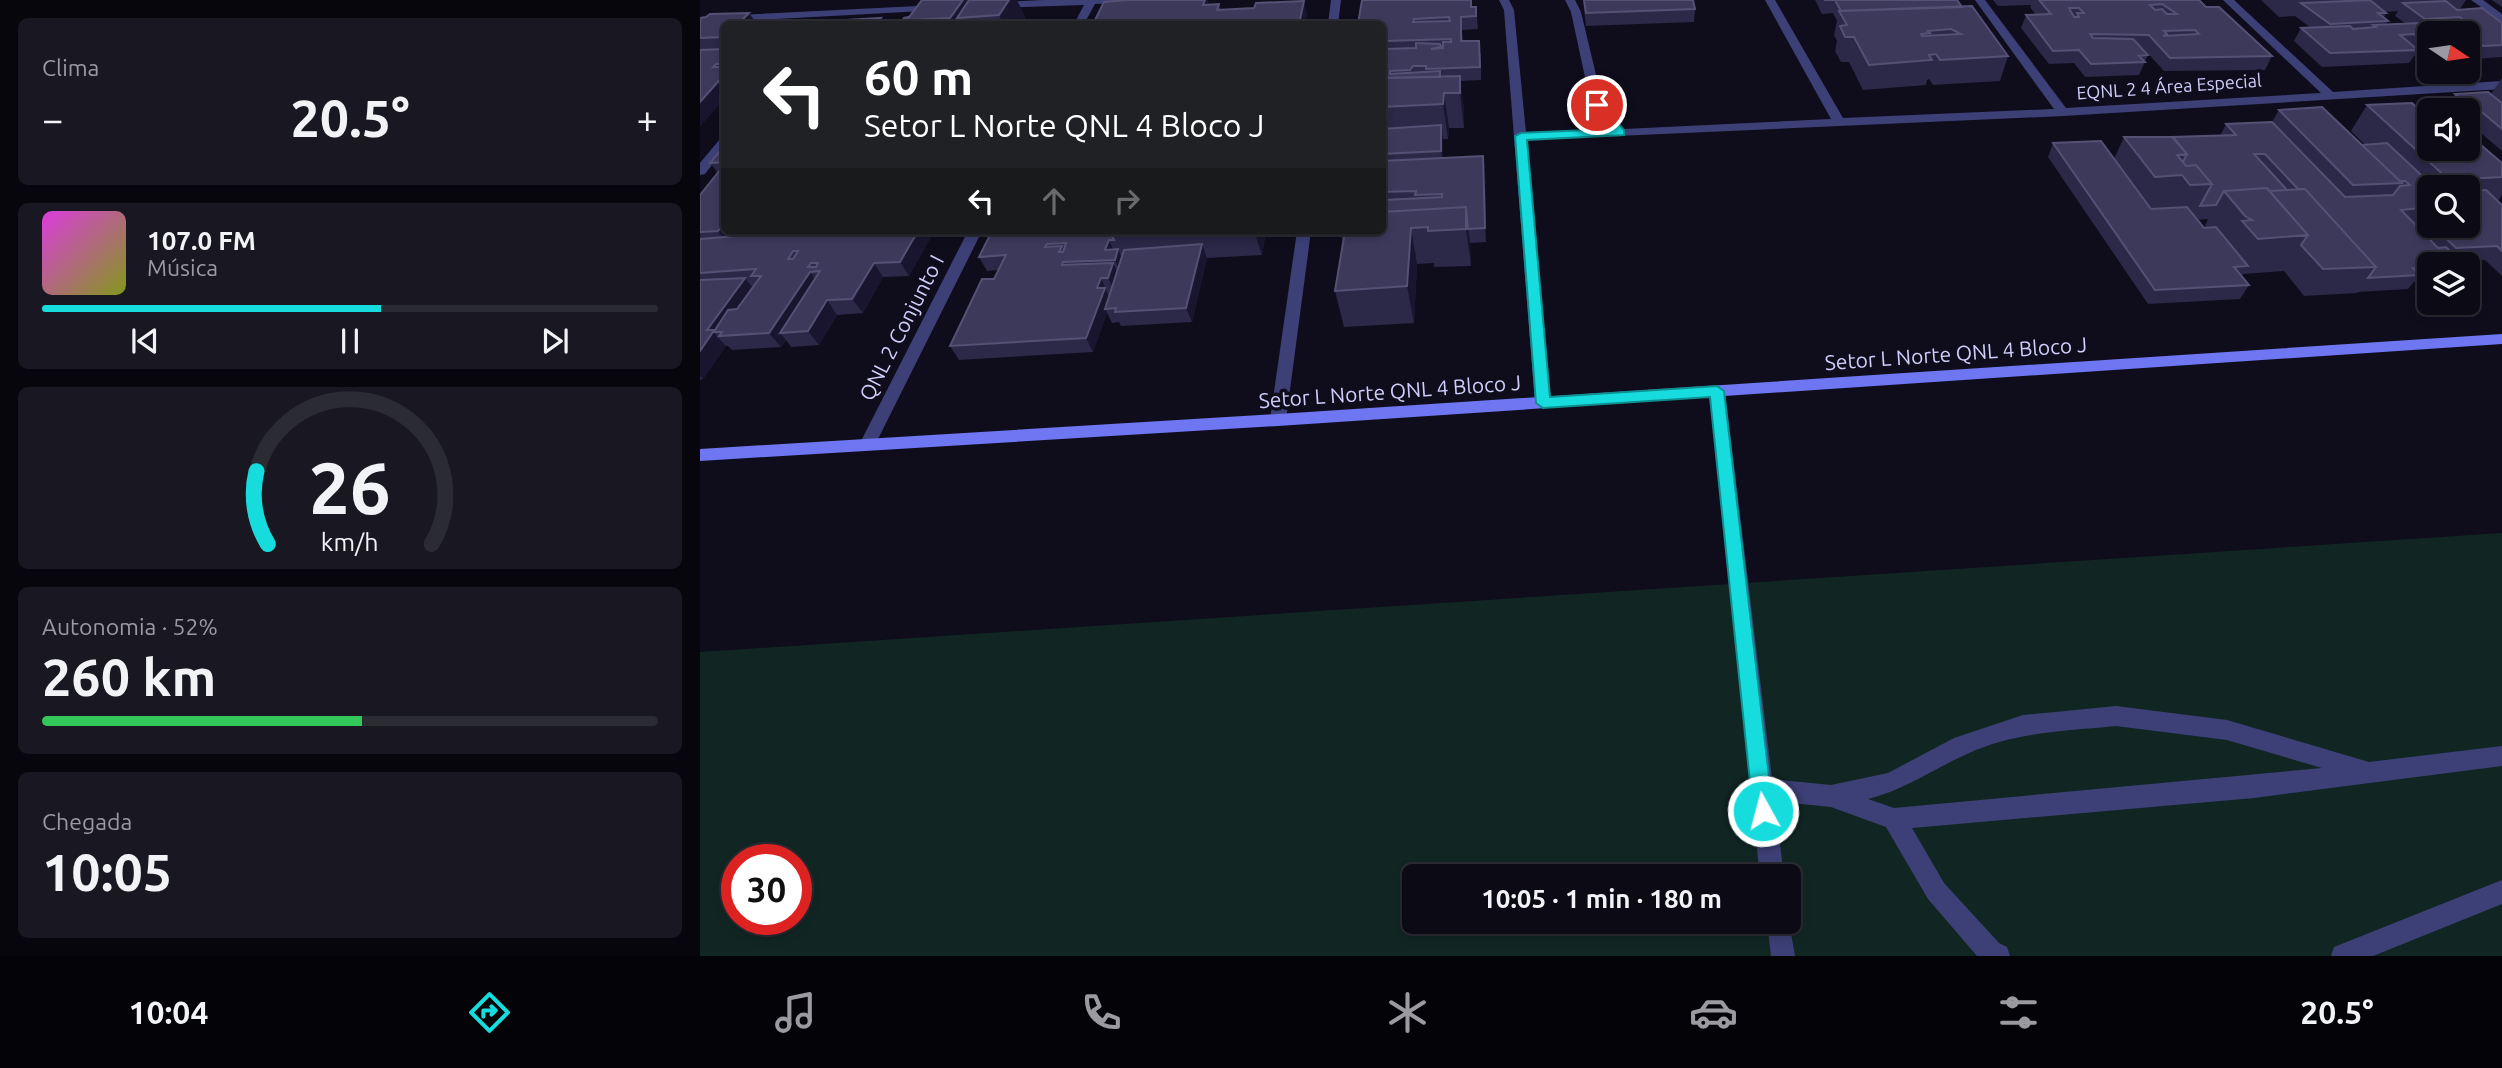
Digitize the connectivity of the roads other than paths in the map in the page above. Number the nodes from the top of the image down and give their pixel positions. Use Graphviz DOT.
graph roads {
  1 [pos="1124,0"];
  2 [pos="1336,0"];
  3 [pos="1570,0"];
  4 [pos="1770,0"];
  5 [pos="1980,0"];
  6 [pos="2228,0"];
  7 [pos="2476,0"];
  8 [pos="1091,1"];
  9 [pos="1033,2"];
  10 [pos="1507,5"];
  11 [pos="979,6"];
  12 [pos="953,8"];
  13 [pos="833,14"];
  14 [pos="2502,19"];
  15 [pos="700,20"];
  16 [pos="827,21"];
  17 [pos="1081,21"];
  18 [pos="1333,21"];
  19 [pos="2502,85"];
  20 [pos="2330,95"];
  21 [pos="2063,112"];
  22 [pos="1839,122"];
  23 [pos="1620,132"];
  24 [pos="1521,136"];
  25 [pos="721,146"];
  26 [pos="700,170"];
  27 [pos="973,235"];
  28 [pos="1303,235"];
  29 [pos="2502,339"];
  30 [pos="1717,391"];
  31 [pos="1543,403"];
  32 [pos="1278,420"];
  33 [pos="868,443"];
  34 [pos="700,455"];
  35 [pos="2502,756"];
  36 [pos="2370,773"];
  37 [pos="1760,789"];
  38 [pos="1831,796"];
  39 [pos="1894,819"];
  40 [pos="1770,864"];
  41 [pos="2502,892"];
  42 [pos="1780,934"];
  43 [pos="1783,956"];
  44 [pos="1998,956"];
  45 [pos="2343,956"];
  1 -- 8 [label="street"];
  2 -- 18 [label="street"];
  3 -- 23 [label="street"];
  4 -- 22 [label="street"];
  5 -- 21 [label="street"];
  6 -- 20 [label="street"];
  7 -- 14 [label="street"];
  8 -- 9 [label="street"];
  8 -- 17 [label="street"];
  9 -- 11 [label="street"];
  10 -- 24 [label="street"];
  12 -- 13 [label="street"];
  13 -- 15 [label="street"];
  13 -- 16 [label="street"];
  19 -- 20 [label="street, EQNL 2 4 Área Especial"];
  20 -- 21 [label="street, EQNL 2 4 Área Especial"];
  21 -- 22 [label="street, EQNL 2 4 Área Especial"];
  22 -- 23 [label="street, EQNL 2 4 Área Especial"];
  23 -- 24 [label="street, EQNL 2 4 Área Especial"];
  24 -- 31 [label="street"];
  25 -- 26 [label="street"];
  27 -- 33 [label="street, QNL 2 Conjunto I"];
  28 -- 32 [label="street"];
  29 -- 30 [label="street, Setor L Norte QNL 4 Bloco J"];
  30 -- 31 [label="street, Setor L Norte QNL 4 Bloco J"];
  30 -- 37 [label="street"];
  31 -- 32 [label="street, Setor L Norte QNL 4 Bloco J"];
  32 -- 33 [label="street, Setor L Norte QNL 4 Bloco J"];
  33 -- 34 [label="street, Setor L Norte QNL 4 Bloco J"];
  35 -- 36 [label="street"];
  36 -- 38 [label="street"];
  36 -- 39 [label="street"];
  37 -- 38 [label="street"];
  37 -- 40 [label="street"];
  38 -- 39 [label="street"];
  39 -- 44 [label="street"];
  41 -- 45 [label="street"];
  42 -- 43 [label="street"];
}
